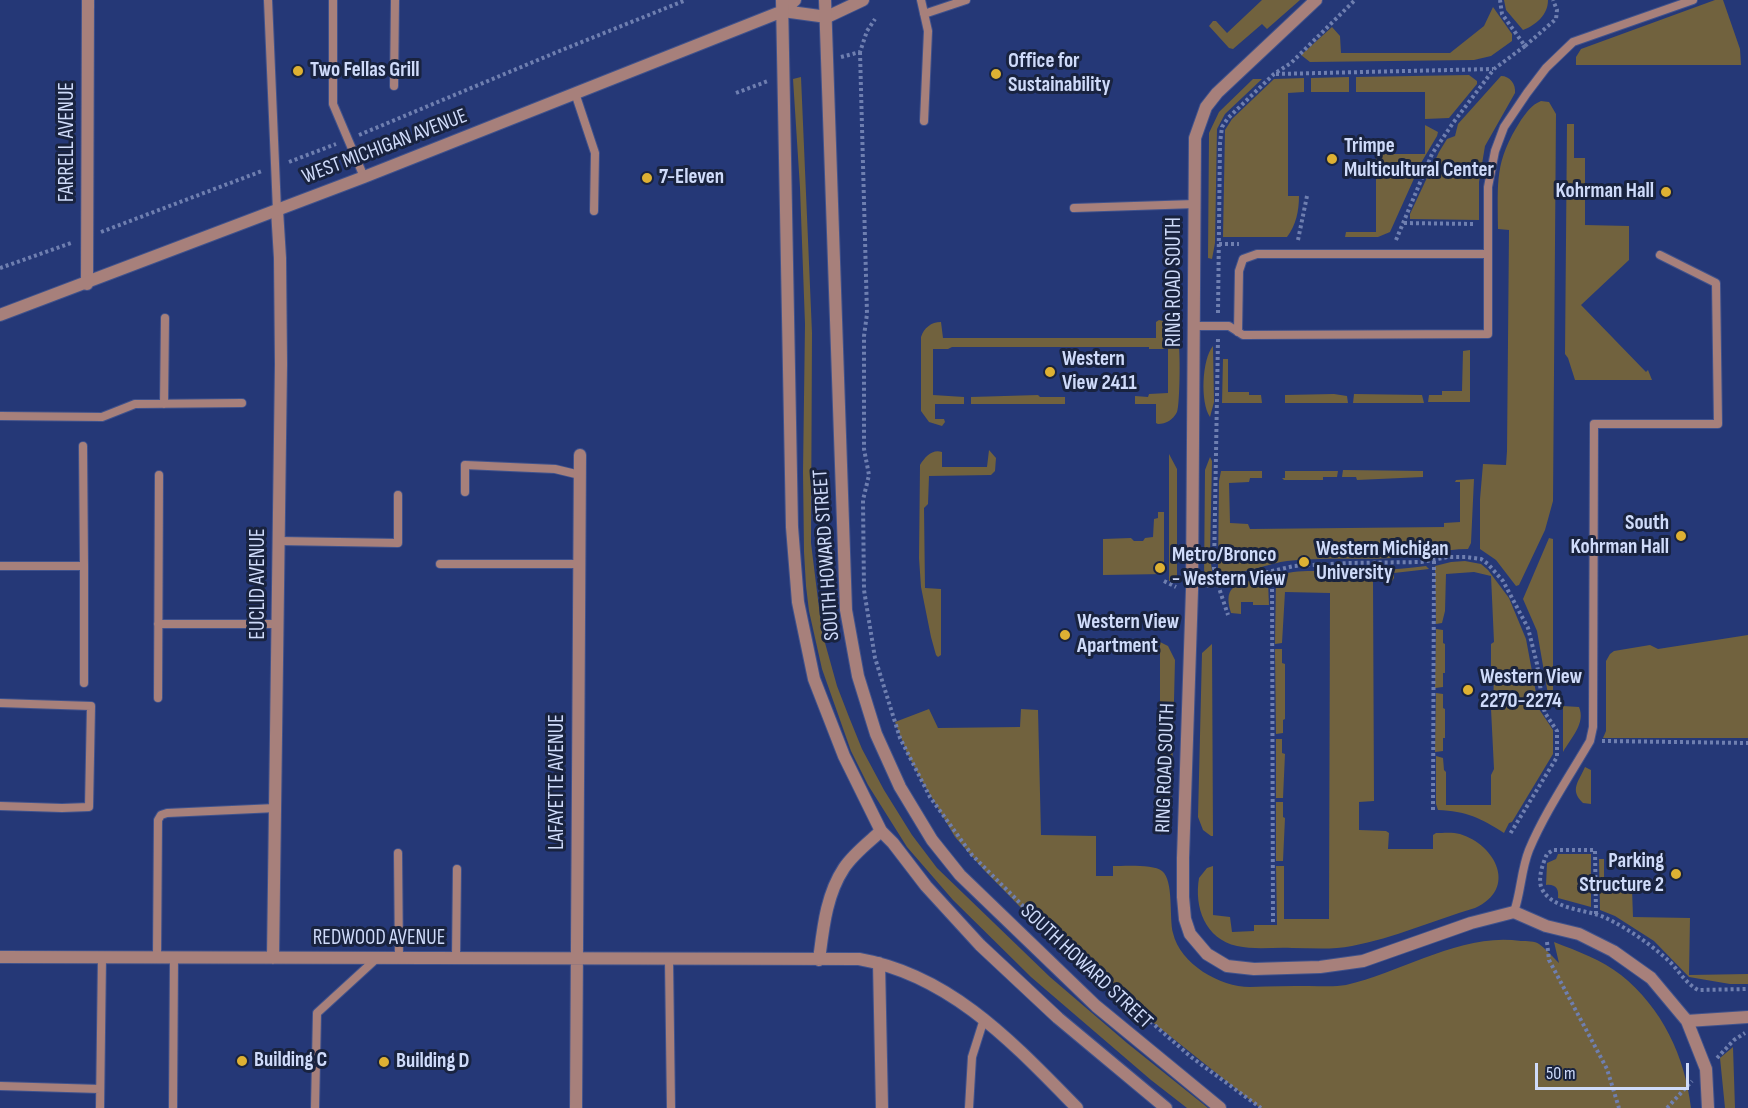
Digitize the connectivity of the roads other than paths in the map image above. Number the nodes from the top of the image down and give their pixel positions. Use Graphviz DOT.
graph roads {
  1 [pos="88,0"];
  2 [pos="268,0"];
  3 [pos="333,0"];
  4 [pos="395,0"];
  5 [pos="795,0"];
  6 [pos="825,0"];
  7 [pos="863,0"];
  8 [pos="921,0"];
  9 [pos="966,0"];
  10 [pos="1693,0"];
  11 [pos="1318,1"];
  12 [pos="783,6"];
  13 [pos="924,14"];
  14 [pos="827,17"];
  15 [pos="394,86"];
  16 [pos="575,93"];
  17 [pos="924,121"];
  18 [pos="364,177"];
  19 [pos="1195,204"];
  20 [pos="1074,208"];
  21 [pos="277,210"];
  22 [pos="594,211"];
  23 [pos="1488,254"];
  24 [pos="1660,255"];
  25 [pos="87,284"];
  26 [pos="0,315"];
  27 [pos="165,318"];
  28 [pos="1194,326"];
  29 [pos="1238,332"];
  30 [pos="243,403"];
  31 [pos="164,404"];
  32 [pos="0,416"];
  33 [pos="83,446"];
  34 [pos="580,456"];
  35 [pos="159,475"];
  36 [pos="580,475"];
  37 [pos="465,492"];
  38 [pos="398,495"];
  39 [pos="279,541"];
  40 [pos="440,564"];
  41 [pos="579,564"];
  42 [pos="0,566"];
  43 [pos="84,566"];
  44 [pos="158,624"];
  45 [pos="279,624"];
  46 [pos="84,683"];
  47 [pos="158,698"];
  48 [pos="0,704"];
  49 [pos="0,806"];
  50 [pos="276,808"];
  51 [pos="880,831"];
  52 [pos="398,853"];
  53 [pos="456,869"];
  54 [pos="1514,912"];
  55 [pos="0,957"];
  56 [pos="102,957"];
  57 [pos="157,957"];
  58 [pos="174,957"];
  59 [pos="273,958"];
  60 [pos="376,958"];
  61 [pos="399,958"];
  62 [pos="456,959"];
  63 [pos="576,960"];
  64 [pos="669,960"];
  65 [pos="819,960"];
  66 [pos="879,963"];
  67 [pos="1748,1017"];
  68 [pos="984,1018"];
  69 [pos="1688,1021"];
  70 [pos="0,1086"];
  71 [pos="100,1089"];
  72 [pos="100,1108"];
  73 [pos="173,1108"];
  74 [pos="315,1108"];
  75 [pos="576,1108"];
  76 [pos="670,1108"];
  77 [pos="882,1108"];
  78 [pos="969,1108"];
  79 [pos="1077,1108"];
  80 [pos="1166,1108"];
  81 [pos="1221,1108"];
  82 [pos="1708,1108"];
  1 -- 25 [label="street, FARRELL AVENUE"];
  2 -- 21 [label="lane"];
  3 -- 18 [label="lane"];
  4 -- 15 [label="lane"];
  5 -- 12 [label="street, WEST MICHIGAN AVENUE"];
  6 -- 14 [label="street, SOUTH HOWARD STREET"];
  7 -- 14 [label="street"];
  8 -- 13 [label="lane"];
  9 -- 13 [label="lane"];
  10 -- 23 [label="lane"];
  11 -- 19 [label="street, RING ROAD SOUTH"];
  12 -- 14 [label="street, WEST MICHIGAN AVENUE"];
  12 -- 16 [label="street, WEST MICHIGAN AVENUE"];
  12 -- 51 [label="street, SOUTH HOWARD STREET"];
  13 -- 17 [label="lane"];
  14 -- 81 [label="street, SOUTH HOWARD STREET"];
  16 -- 18 [label="street, WEST MICHIGAN AVENUE"];
  16 -- 22 [label="lane"];
  18 -- 21 [label="street, WEST MICHIGAN AVENUE"];
  19 -- 20 [label="lane"];
  19 -- 28 [label="street, RING ROAD SOUTH"];
  21 -- 25 [label="street, WEST MICHIGAN AVENUE"];
  21 -- 39 [label="street, EUCLID AVENUE"];
  23 -- 29 [label="lane"];
  23 -- 29 [label="lane"];
  24 -- 54 [label="lane"];
  25 -- 26 [label="street, WEST MICHIGAN AVENUE"];
  27 -- 31 [label="lane"];
  28 -- 29 [label="lane"];
  28 -- 54 [label="street, RING ROAD SOUTH"];
  30 -- 31 [label="lane"];
  31 -- 32 [label="lane"];
  33 -- 43 [label="lane"];
  34 -- 36 [label="street, LAFAYETTE AVENUE"];
  35 -- 44 [label="lane"];
  36 -- 37 [label="lane"];
  36 -- 41 [label="street, LAFAYETTE AVENUE"];
  38 -- 39 [label="lane"];
  39 -- 45 [label="street, EUCLID AVENUE"];
  40 -- 41 [label="lane"];
  41 -- 63 [label="street, LAFAYETTE AVENUE"];
  42 -- 43 [label="lane"];
  43 -- 46 [label="lane"];
  44 -- 45 [label="lane"];
  44 -- 47 [label="lane"];
  45 -- 50 [label="street, EUCLID AVENUE"];
  48 -- 49 [label="lane"];
  50 -- 57 [label="lane"];
  50 -- 59 [label="street, EUCLID AVENUE"];
  51 -- 65 [label="street"];
  51 -- 80 [label="street, SOUTH HOWARD STREET"];
  52 -- 61 [label="lane"];
  53 -- 62 [label="lane"];
  54 -- 69 [label="street"];
  55 -- 56 [label="street, REDWOOD AVENUE"];
  56 -- 57 [label="street, REDWOOD AVENUE"];
  56 -- 71 [label="lane"];
  57 -- 58 [label="street, REDWOOD AVENUE"];
  58 -- 59 [label="street, REDWOOD AVENUE"];
  58 -- 73 [label="lane"];
  59 -- 60 [label="street, REDWOOD AVENUE"];
  60 -- 61 [label="street, REDWOOD AVENUE"];
  60 -- 74 [label="lane"];
  61 -- 62 [label="street, REDWOOD AVENUE"];
  62 -- 63 [label="street, REDWOOD AVENUE"];
  63 -- 64 [label="street, REDWOOD AVENUE"];
  63 -- 75 [label="street, LAFAYETTE AVENUE"];
  64 -- 65 [label="street, REDWOOD AVENUE"];
  64 -- 76 [label="lane"];
  65 -- 66 [label="street, REDWOOD AVENUE"];
  66 -- 68 [label="street, REDWOOD AVENUE"];
  66 -- 77 [label="street"];
  67 -- 69 [label="street"];
  68 -- 78 [label="lane"];
  68 -- 79 [label="street, REDWOOD AVENUE"];
  69 -- 82 [label="street"];
  70 -- 71 [label="lane"];
  71 -- 72 [label="lane"];
}
